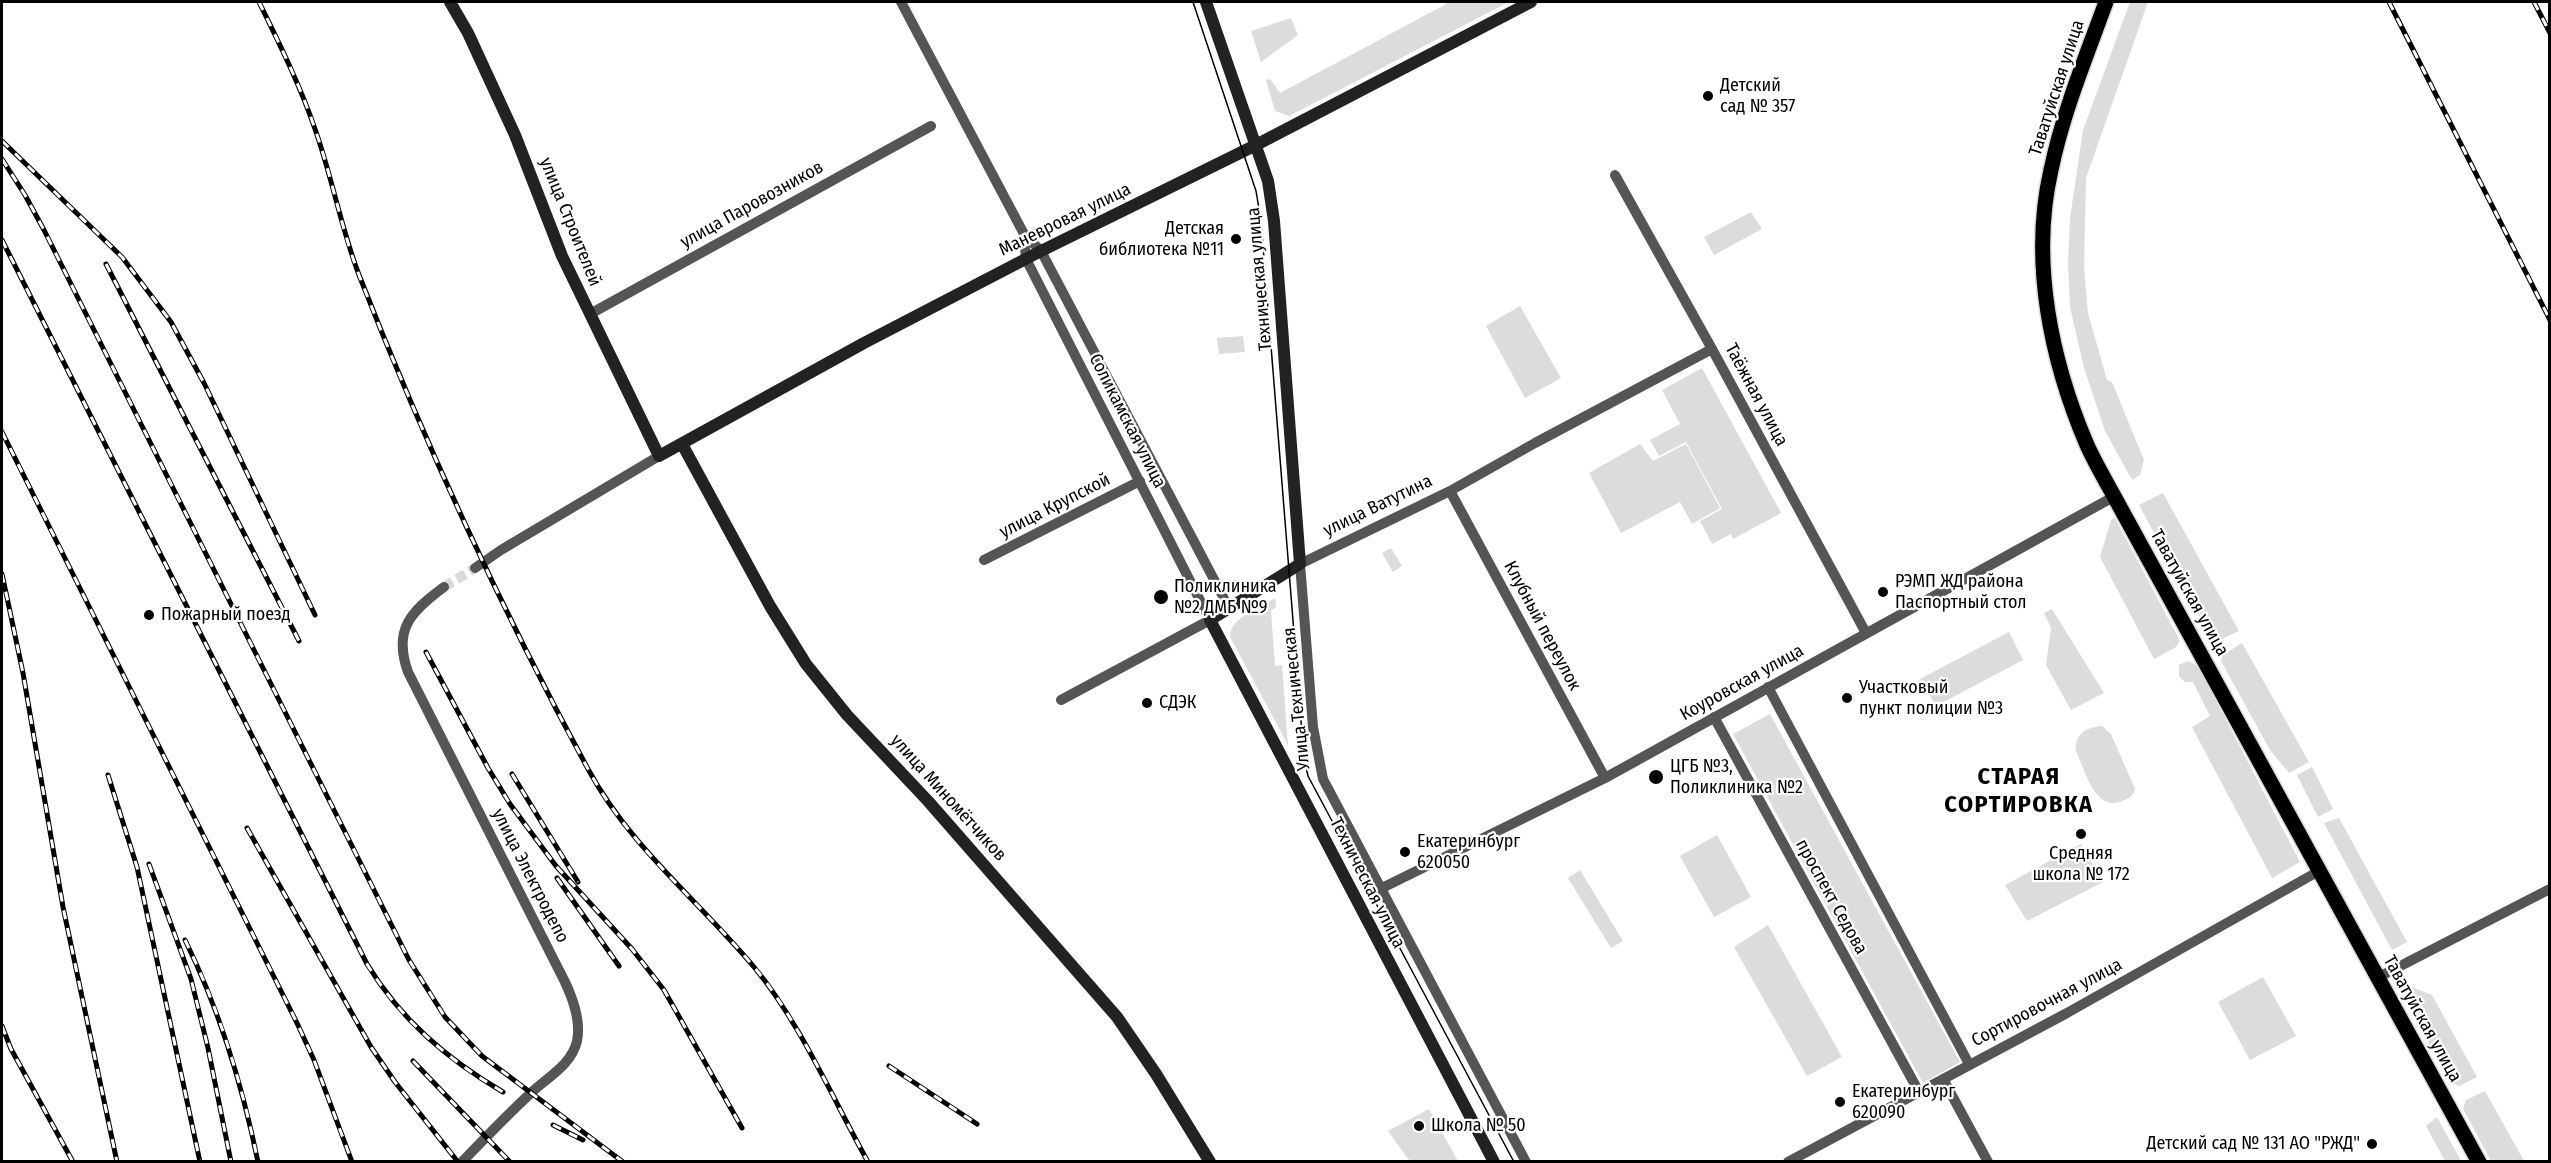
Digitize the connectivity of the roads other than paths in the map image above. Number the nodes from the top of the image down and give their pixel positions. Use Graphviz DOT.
graph roads {
  1 [pos="450,2"];
  2 [pos="901,2"];
  3 [pos="1206,2"];
  4 [pos="1531,2"];
  5 [pos="2106,2"];
  6 [pos="931,126"];
  7 [pos="1254,146"];
  8 [pos="1614,175"];
  9 [pos="1024,234"];
  10 [pos="1041,251"];
  11 [pos="1026,259"];
  12 [pos="590,314"];
  13 [pos="1712,349"];
  14 [pos="682,444"];
  15 [pos="659,456"];
  16 [pos="1140,481"];
  17 [pos="1450,491"];
  18 [pos="2115,496"];
  19 [pos="984,560"];
  20 [pos="1300,564"];
  21 [pos="475,568"];
  22 [pos="444,587"];
  23 [pos="1229,608"];
  24 [pos="1210,620"];
  25 [pos="1866,633"];
  26 [pos="1768,687"];
  27 [pos="1061,700"];
  28 [pos="1714,717"];
  29 [pos="1605,778"];
  30 [pos="2319,871"];
  31 [pos="1380,889"];
  32 [pos="2550,889"];
  33 [pos="2377,978"];
  34 [pos="1968,1064"];
  35 [pos="1943,1079"];
  36 [pos="1919,1092"];
  37 [pos="462,1161"];
  38 [pos="1210,1161"];
  39 [pos="1494,1161"];
  40 [pos="1526,1161"];
  41 [pos="1788,1161"];
  42 [pos="1988,1161"];
  43 [pos="2479,1161"];
  1 -- 12 [label="street, улица Строителей"];
  2 -- 9 [label="street, Соликамская улица"];
  3 -- 7 [label="street, Техническая улица"];
  4 -- 7 [label="street, Маневровая улица"];
  5 -- 18 [label="main road, Таватуйская улица"];
  6 -- 12 [label="street, улица Паровозников"];
  7 -- 10 [label="street, Маневровая улица"];
  7 -- 20 [label="street, Техническая улица"];
  8 -- 13 [label="street, Таёжная улица"];
  9 -- 10 [label="street, Соликамская улица"];
  9 -- 11 [label="street, Соликамская улица"];
  10 -- 11 [label="street, Маневровая улица"];
  10 -- 23 [label="street, Соликамская улица"];
  11 -- 14 [label="street, Маневровая улица"];
  11 -- 16 [label="street, Соликамская улица"];
  12 -- 15 [label="street, улица Строителей"];
  13 -- 17 [label="street, улица Ватутина"];
  13 -- 25 [label="street, Таёжная улица"];
  14 -- 15 [label="street, Маневровая улица"];
  14 -- 38 [label="street, улица Миномётчиков"];
  15 -- 21 [label="street, Маневровая улица"];
  16 -- 19 [label="street, улица Крупской"];
  16 -- 24 [label="street, Соликамская улица"];
  17 -- 20 [label="street, улица Ватутина"];
  17 -- 29 [label="street, Клубный переулок"];
  18 -- 25 [label="street, Коуровская улица"];
  18 -- 30 [label="main road, Таватуйская улица"];
  20 -- 23 [label="street, улица Ватутина"];
  20 -- 31 [label="street, Улица Техническая"];
  22 -- 37 [label="street, улица Электродепо"];
  23 -- 24 [label="street, улица Ватутина"];
  24 -- 27 [label="street, улица Ватутина"];
  24 -- 39 [label="street, Техническая улица"];
  25 -- 26 [label="street, Коуровская улица"];
  26 -- 28 [label="street, Коуровская улица"];
  26 -- 34 [label="street"];
  28 -- 29 [label="street, Коуровская улица"];
  28 -- 36 [label="street, проспект Седова"];
  29 -- 31 [label="street, Коуровская улица"];
  30 -- 33 [label="main road, Таватуйская улица"];
  30 -- 34 [label="street, Сортировочная улица"];
  31 -- 40 [label="street, Улица Техническая"];
  32 -- 33 [label="street"];
  33 -- 43 [label="main road, Таватуйская улица"];
  34 -- 35 [label="street, Сортировочная улица"];
  35 -- 36 [label="street, Сортировочная улица"];
  35 -- 42 [label="street"];
  36 -- 41 [label="street, Сортировочная улица"];
}
